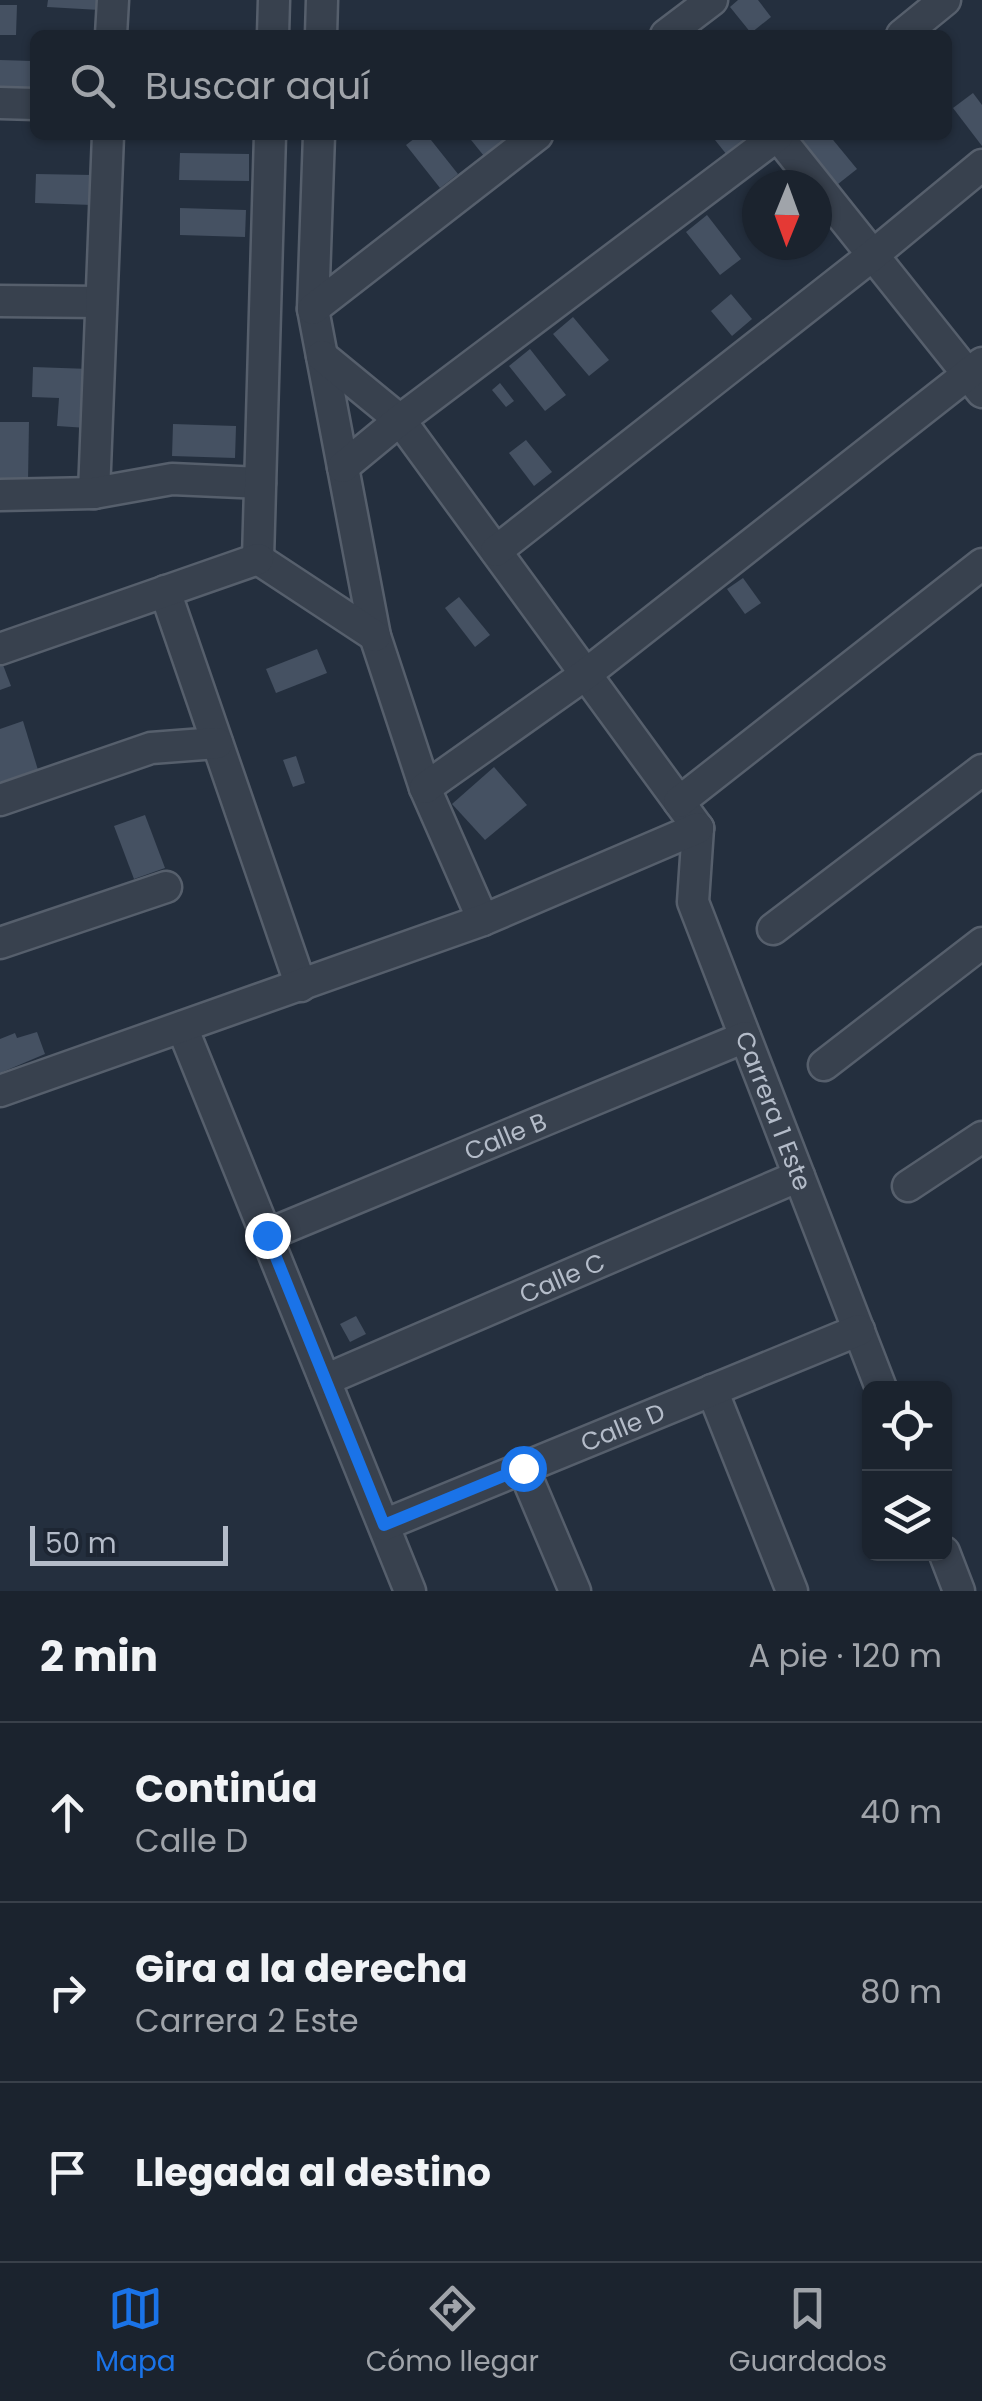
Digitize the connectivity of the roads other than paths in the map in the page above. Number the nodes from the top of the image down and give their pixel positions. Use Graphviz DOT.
graph roads {
  1 [pos="113,0"];
  2 [pos="274,0"];
  3 [pos="322,0"];
  4 [pos="712,0"];
  5 [pos="945,0"];
  6 [pos="679,23"];
  7 [pos="112,30"];
  8 [pos="273,30"];
  9 [pos="321,30"];
  10 [pos="908,30"];
  11 [pos="0,103"];
  12 [pos="30,104"];
  13 [pos="108,140"];
  14 [pos="270,140"];
  15 [pos="318,140"];
  16 [pos="531,140"];
  17 [pos="770,140"];
  18 [pos="781,140"];
  19 [pos="982,165"];
  20 [pos="873,255"];
  21 [pos="0,301"];
  22 [pos="102,302"];
  23 [pos="314,308"];
  24 [pos="322,356"];
  25 [pos="978,376"];
  26 [pos="400,420"];
  27 [pos="343,467"];
  28 [pos="260,483"];
  29 [pos="94,494"];
  30 [pos="0,495"];
  31 [pos="496,551"];
  32 [pos="258,560"];
  33 [pos="982,564"];
  34 [pos="166,591"];
  35 [pos="375,636"];
  36 [pos="0,649"];
  37 [pos="586,674"];
  38 [pos="217,743"];
  39 [pos="982,770"];
  40 [pos="425,788"];
  41 [pos="0,800"];
  42 [pos="679,802"];
  43 [pos="698,828"];
  44 [pos="166,886"];
  45 [pos="482,920"];
  46 [pos="773,929"];
  47 [pos="0,943"];
  48 [pos="982,943"];
  49 [pos="301,986"];
  50 [pos="182,1027"];
  51 [pos="745,1037"];
  52 [pos="824,1066"];
  53 [pos="0,1090"];
  54 [pos="982,1137"];
  55 [pos="799,1176"];
  56 [pos="908,1186"];
  57 [pos="267,1235"];
  58 [pos="859,1330"];
  59 [pos="325,1380"];
  60 [pos="878,1381"];
  61 [pos="712,1390"];
  62 [pos="523,1468"];
  63 [pos="384,1525"];
  64 [pos="947,1561"];
  65 [pos="410,1591"];
  66 [pos="575,1591"];
  67 [pos="792,1591"];
  68 [pos="959,1591"];
  1 -- 7 [label="street"];
  2 -- 8 [label="street"];
  3 -- 9 [label="street"];
  4 -- 6 [label="street"];
  5 -- 10 [label="street"];
  11 -- 12 [label="street"];
  13 -- 22 [label="street"];
  14 -- 28 [label="street"];
  15 -- 23 [label="street"];
  16 -- 23 [label="street"];
  17 -- 26 [label="street"];
  18 -- 20 [label="street"];
  19 -- 20 [label="street"];
  20 -- 25 [label="street"];
  20 -- 31 [label="street"];
  21 -- 22 [label="street"];
  22 -- 29 [label="street"];
  23 -- 24 [label="street"];
  24 -- 26 [label="street"];
  24 -- 27 [label="street"];
  25 -- 37 [label="street"];
  26 -- 27 [label="street"];
  26 -- 31 [label="street"];
  27 -- 35 [label="street"];
  28 -- 29 [label="street"];
  28 -- 32 [label="street"];
  29 -- 30 [label="street"];
  31 -- 37 [label="street"];
  32 -- 34 [label="street"];
  32 -- 35 [label="street"];
  33 -- 42 [label="street"];
  34 -- 36 [label="street"];
  34 -- 38 [label="street"];
  35 -- 40 [label="street"];
  37 -- 40 [label="street"];
  37 -- 42 [label="street"];
  38 -- 41 [label="street"];
  38 -- 49 [label="street"];
  39 -- 46 [label="street"];
  40 -- 45 [label="street"];
  42 -- 43 [label="street"];
  43 -- 45 [label="street"];
  43 -- 51 [label="street, Carrera 1 Este"];
  44 -- 47 [label="street"];
  45 -- 49 [label="street"];
  48 -- 52 [label="street"];
  49 -- 50 [label="street"];
  50 -- 53 [label="street"];
  50 -- 57 [label="street"];
  51 -- 55 [label="street, Carrera 1 Este"];
  51 -- 57 [label="street, Calle B"];
  54 -- 56 [label="street"];
  55 -- 58 [label="street, Carrera 1 Este"];
  55 -- 59 [label="street, Calle C"];
  57 -- 59 [label="street"];
  58 -- 60 [label="street, Carrera 1 Este"];
  58 -- 61 [label="street, Calle D"];
  59 -- 63 [label="street"];
  61 -- 62 [label="street, Calle D"];
  61 -- 67 [label="street"];
  62 -- 63 [label="street, Calle D"];
  62 -- 66 [label="street"];
  63 -- 65 [label="street"];
  64 -- 68 [label="street"];
}
